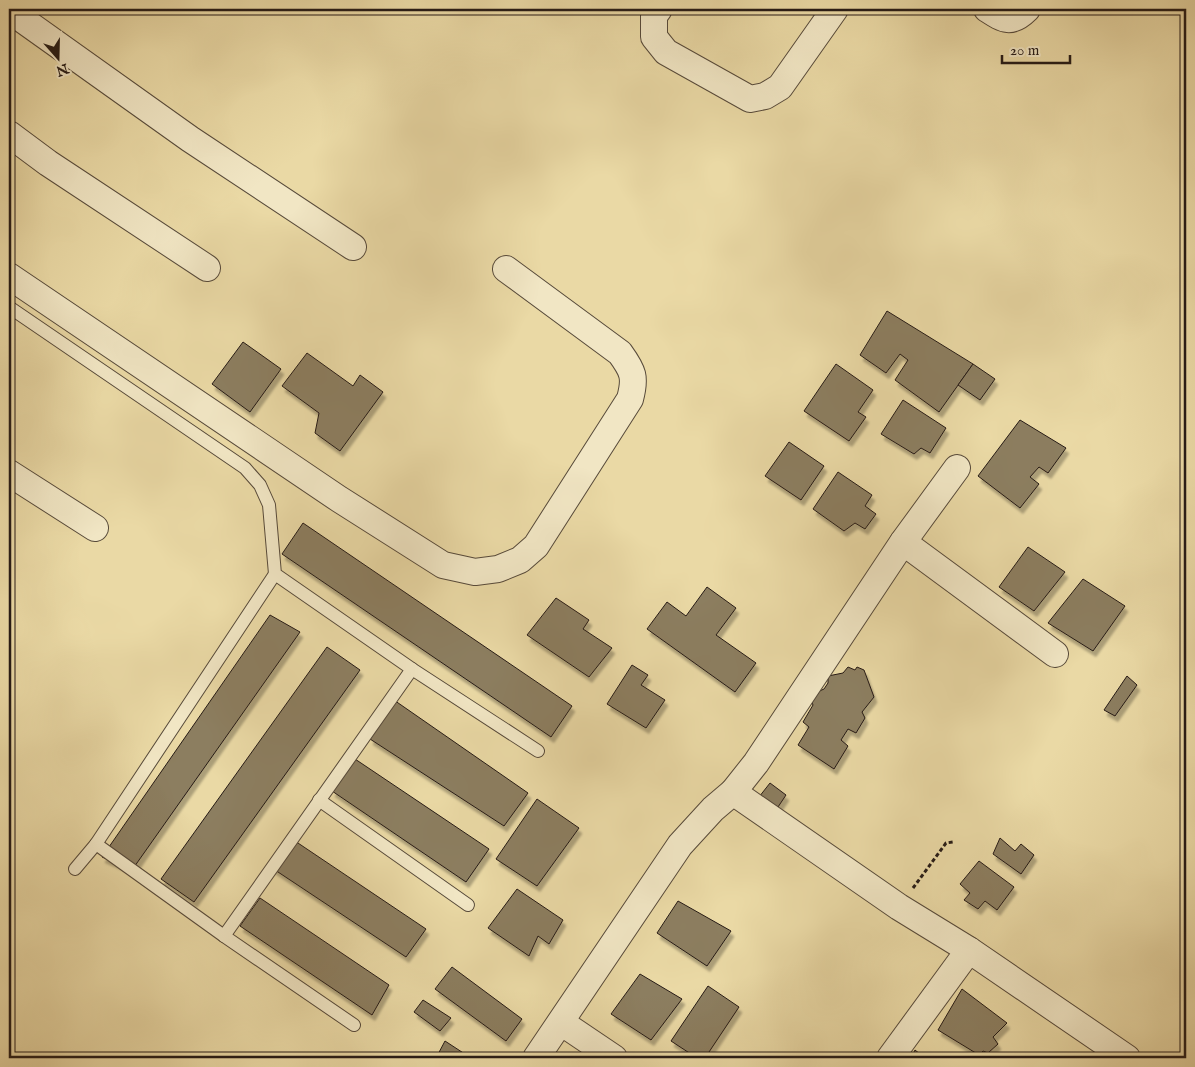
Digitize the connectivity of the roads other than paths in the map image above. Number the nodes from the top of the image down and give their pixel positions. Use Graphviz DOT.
graph roads {
  1 [pos="659,9"];
  2 [pos="835,9"];
  3 [pos="987,9"];
  4 [pos="1027,9"];
  5 [pos="9,10"];
  6 [pos="9,134"];
  7 [pos="353,247"];
  8 [pos="207,268"];
  9 [pos="506,269"];
  10 [pos="9,276"];
  11 [pos="9,306"];
  12 [pos="957,468"];
  13 [pos="9,473"];
  14 [pos="94,528"];
  15 [pos="903,542"];
  16 [pos="275,574"];
  17 [pos="1055,654"];
  18 [pos="412,669"];
  19 [pos="538,751"];
  20 [pos="733,792"];
  21 [pos="319,800"];
  22 [pos="96,844"];
  23 [pos="75,869"];
  24 [pos="468,905"];
  25 [pos="224,936"];
  26 [pos="969,950"];
  27 [pos="562,1023"];
  28 [pos="354,1025"];
  29 [pos="536,1058"];
  30 [pos="614,1058"];
  31 [pos="890,1058"];
  32 [pos="1127,1058"];
  1 -- 2 [label="street"];
  3 -- 4 [label="street"];
  5 -- 7 [label="street"];
  6 -- 8 [label="street"];
  9 -- 10 [label="street"];
  11 -- 16 [label="lane"];
  12 -- 15 [label="street"];
  13 -- 14 [label="street"];
  15 -- 17 [label="street"];
  15 -- 20 [label="street"];
  16 -- 18 [label="lane"];
  16 -- 22 [label="lane"];
  18 -- 19 [label="lane"];
  18 -- 21 [label="lane"];
  20 -- 26 [label="street"];
  20 -- 27 [label="street"];
  21 -- 24 [label="lane"];
  21 -- 25 [label="lane"];
  22 -- 23 [label="lane"];
  22 -- 25 [label="lane"];
  25 -- 28 [label="lane"];
  26 -- 31 [label="street"];
  26 -- 32 [label="street"];
  27 -- 29 [label="street"];
  27 -- 30 [label="street"];
}
